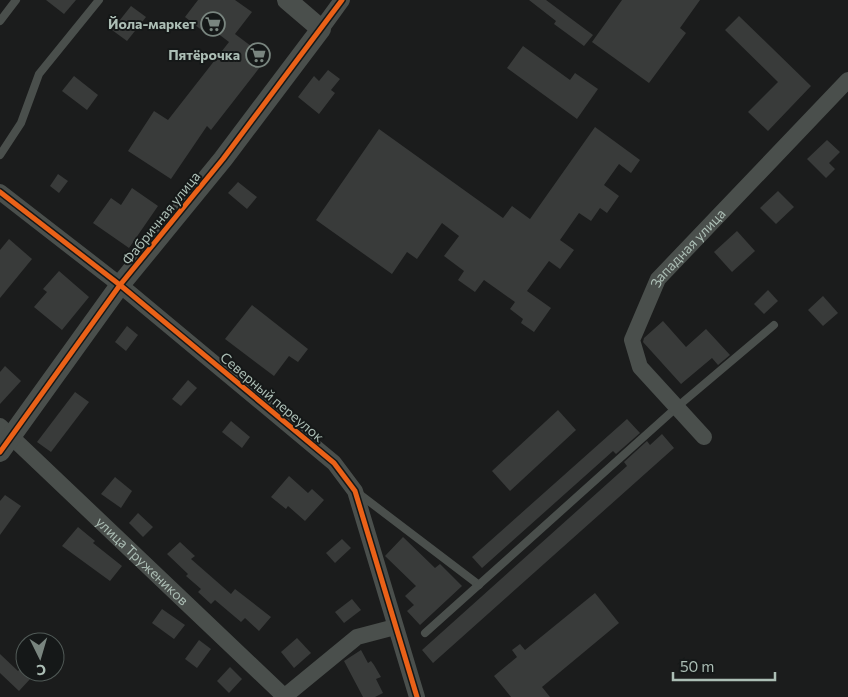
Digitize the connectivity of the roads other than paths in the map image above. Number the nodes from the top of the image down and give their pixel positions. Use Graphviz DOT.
graph roads {
  1 [pos="16,0"];
  2 [pos="99,0"];
  3 [pos="287,0"];
  4 [pos="342,0"];
  5 [pos="0,21"];
  6 [pos="321,29"];
  7 [pos="848,80"];
  8 [pos="0,155"];
  9 [pos="0,192"];
  10 [pos="120,286"];
  11 [pos="774,325"];
  12 [pos="677,407"];
  13 [pos="6,431"];
  14 [pos="704,437"];
  15 [pos="0,452"];
  16 [pos="355,491"];
  17 [pos="479,585"];
  18 [pos="395,627"];
  19 [pos="425,633"];
  20 [pos="284,697"];
  21 [pos="417,697"];
  1 -- 5 [label="lane"];
  2 -- 8 [label="lane"];
  3 -- 6 [label="street"];
  4 -- 6 [label="street, Фабричная улица"];
  6 -- 10 [label="street, Фабричная улица"];
  7 -- 12 [label="street, Западная улица"];
  9 -- 10 [label="street, Северный переулок"];
  10 -- 13 [label="street, Фабричная улица"];
  10 -- 16 [label="street, Северный переулок"];
  11 -- 12 [label="lane"];
  12 -- 14 [label="street, Западная улица"];
  12 -- 17 [label="lane"];
  13 -- 15 [label="street, Фабричная улица"];
  13 -- 20 [label="street, улица Тружеников"];
  16 -- 17 [label="lane"];
  16 -- 18 [label="street, Северный переулок"];
  17 -- 19 [label="lane"];
  18 -- 20 [label="street"];
  18 -- 21 [label="street, Северный переулок"];
}
